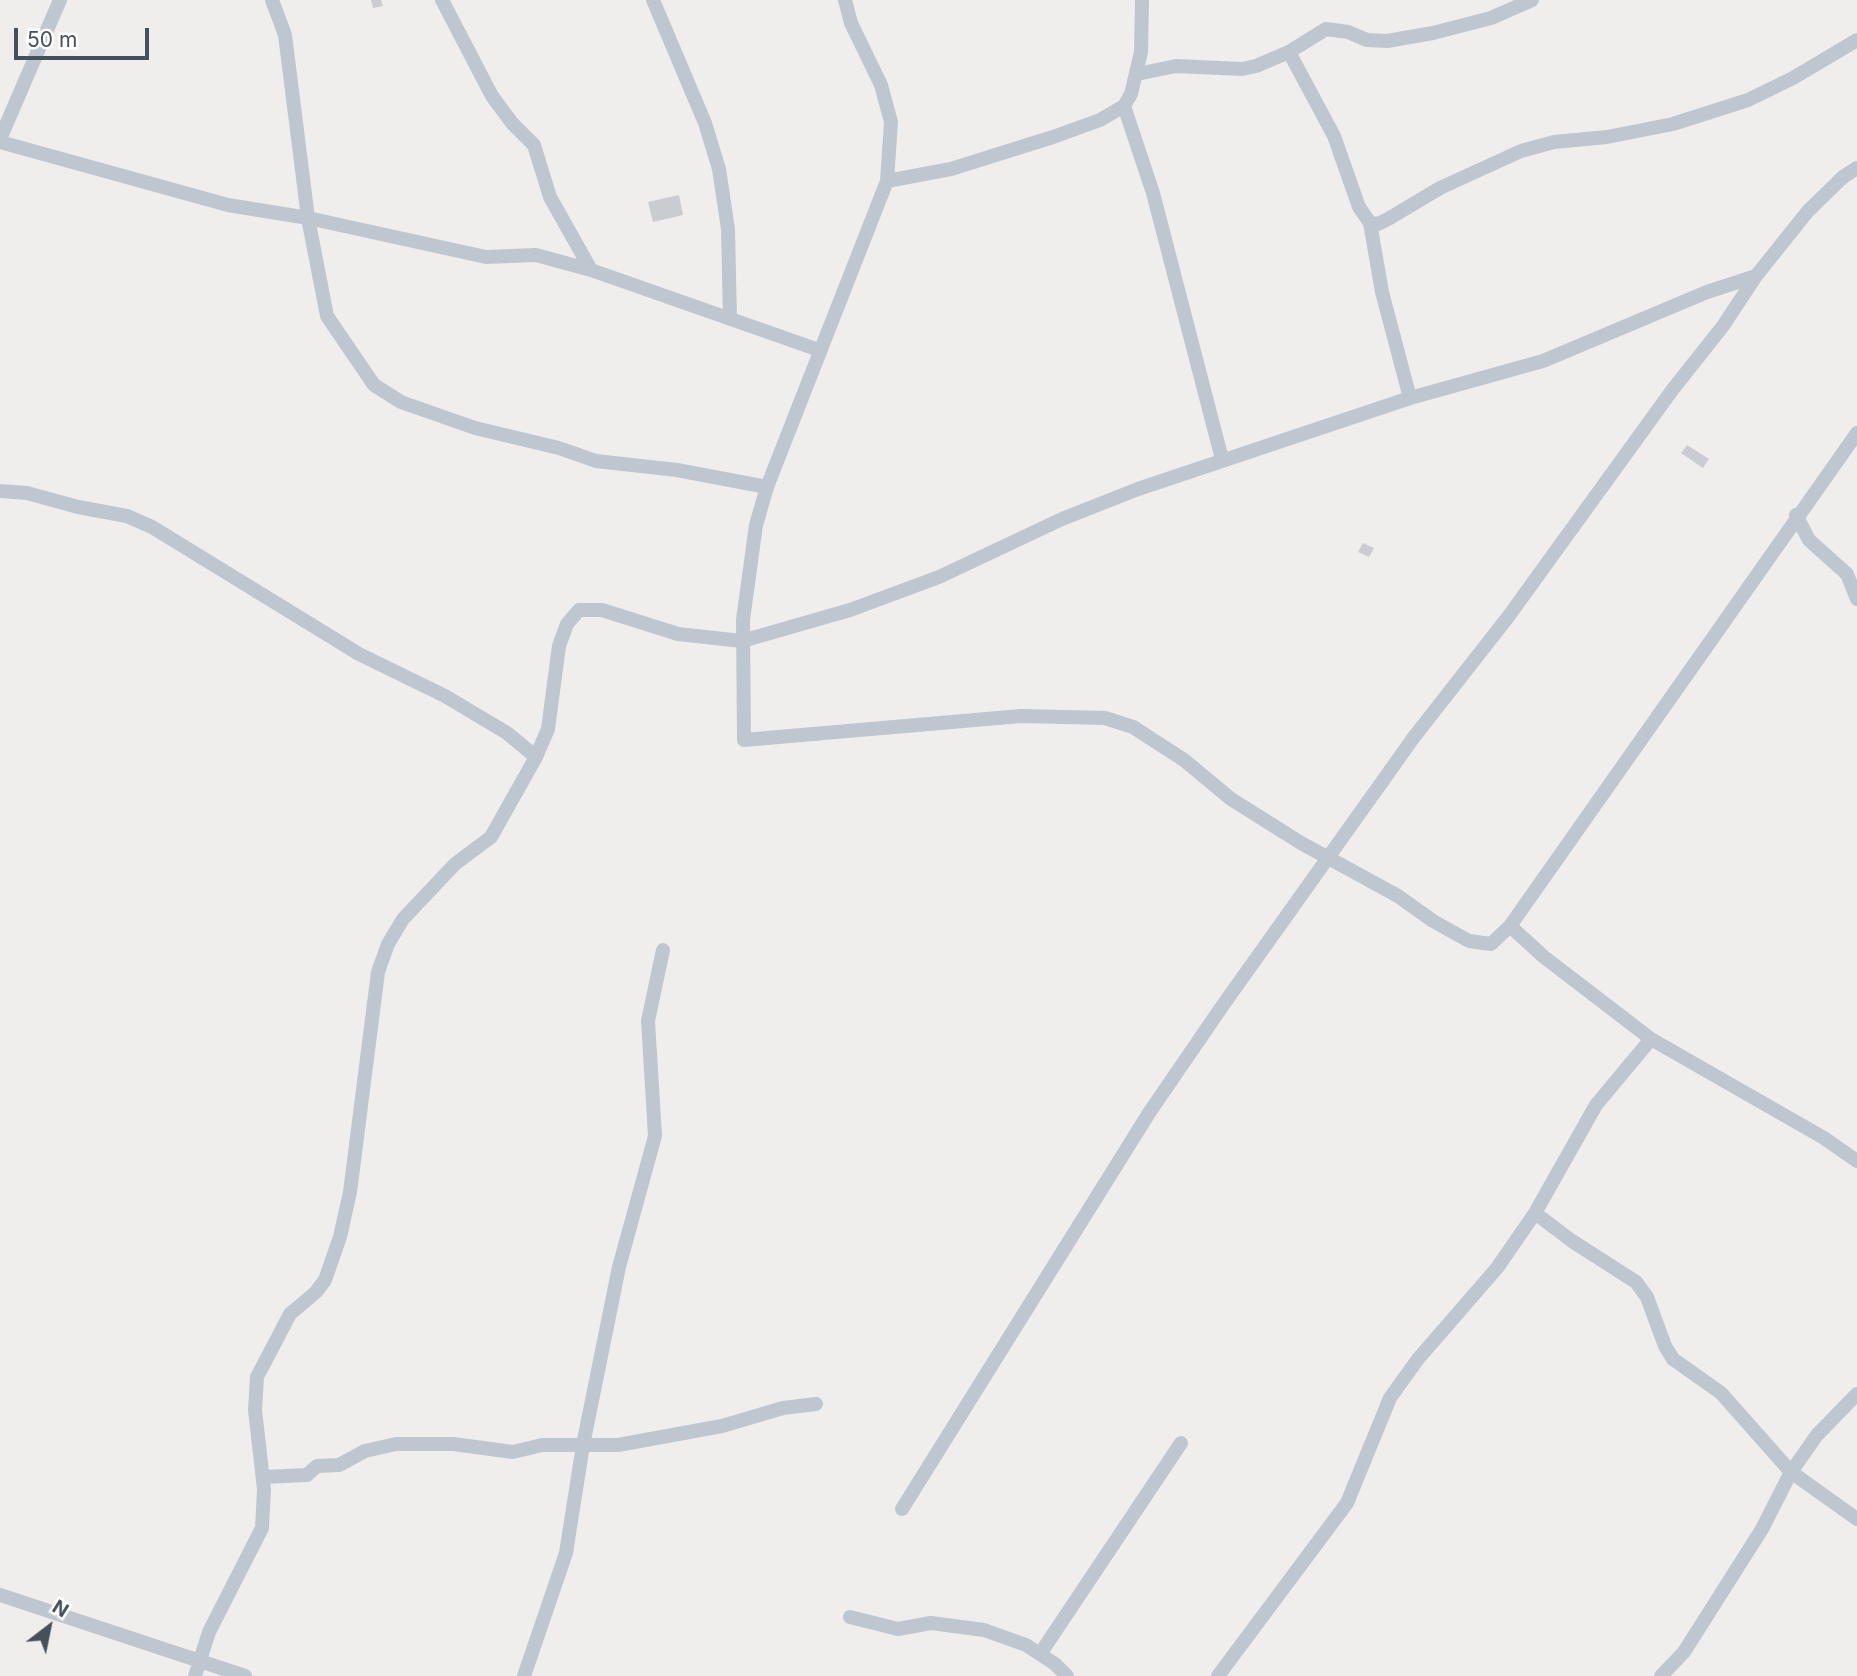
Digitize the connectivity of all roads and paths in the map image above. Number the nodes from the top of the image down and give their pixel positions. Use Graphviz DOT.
graph roads {
  1 [pos="60,0"];
  2 [pos="272,0"];
  3 [pos="442,0"];
  4 [pos="653,0"];
  5 [pos="845,0"];
  6 [pos="1142,0"];
  7 [pos="1532,0"];
  8 [pos="1857,40"];
  9 [pos="1289,52"];
  10 [pos="1137,74"];
  11 [pos="1125,106"];
  12 [pos="0,141"];
  13 [pos="1857,168"];
  14 [pos="887,181"];
  15 [pos="308,218"];
  16 [pos="1370,223"];
  17 [pos="591,270"];
  18 [pos="1756,276"];
  19 [pos="730,319"];
  20 [pos="819,350"];
  21 [pos="1410,398"];
  22 [pos="1857,433"];
  23 [pos="1222,459"];
  24 [pos="766,486"];
  25 [pos="0,491"];
  26 [pos="1796,515"];
  27 [pos="1857,599"];
  28 [pos="742,641"];
  29 [pos="536,757"];
  30 [pos="1328,857"];
  31 [pos="1510,926"];
  32 [pos="663,950"];
  33 [pos="1651,1039"];
  34 [pos="1857,1161"];
  35 [pos="1535,1213"];
  36 [pos="1857,1394"];
  37 [pos="816,1404"];
  38 [pos="1181,1443"];
  39 [pos="583,1445"];
  40 [pos="1791,1472"];
  41 [pos="263,1478"];
  42 [pos="902,1509"];
  43 [pos="1857,1519"];
  44 [pos="0,1595"];
  45 [pos="850,1617"];
  46 [pos="1040,1654"];
  47 [pos="198,1669"];
  48 [pos="245,1676"];
  49 [pos="524,1676"];
  50 [pos="1067,1676"];
  51 [pos="1218,1676"];
  52 [pos="1661,1676"];
  1 -- 12 [label="street"];
  2 -- 15 [label="street"];
  3 -- 17 [label="street"];
  4 -- 19 [label="street"];
  5 -- 14 [label="street"];
  6 -- 10 [label="street"];
  7 -- 9 [label="street"];
  8 -- 16 [label="street"];
  9 -- 10 [label="street"];
  9 -- 16 [label="street"];
  10 -- 11 [label="street"];
  11 -- 14 [label="street"];
  11 -- 23 [label="street"];
  12 -- 15 [label="street"];
  13 -- 18 [label="street"];
  14 -- 20 [label="street"];
  15 -- 17 [label="street"];
  15 -- 24 [label="street"];
  16 -- 21 [label="street"];
  17 -- 19 [label="street"];
  18 -- 21 [label="street"];
  18 -- 30 [label="street"];
  19 -- 20 [label="street"];
  20 -- 24 [label="street"];
  21 -- 23 [label="street"];
  22 -- 26 [label="street"];
  23 -- 28 [label="street"];
  24 -- 28 [label="street"];
  25 -- 29 [label="street"];
  26 -- 27 [label="street"];
  26 -- 31 [label="street"];
  28 -- 29 [label="street"];
  28 -- 30 [label="street"];
  29 -- 41 [label="street"];
  30 -- 31 [label="street"];
  30 -- 42 [label="street"];
  31 -- 33 [label="street"];
  32 -- 39 [label="street"];
  33 -- 34 [label="street"];
  33 -- 35 [label="street"];
  35 -- 40 [label="street"];
  35 -- 51 [label="street"];
  36 -- 40 [label="street"];
  37 -- 39 [label="street"];
  38 -- 46 [label="street"];
  39 -- 41 [label="street"];
  39 -- 49 [label="street"];
  40 -- 43 [label="street"];
  40 -- 52 [label="street"];
  41 -- 47 [label="street"];
  44 -- 47 [label="street"];
  45 -- 46 [label="street"];
  46 -- 50 [label="street"];
  47 -- 48 [label="street"];
}
